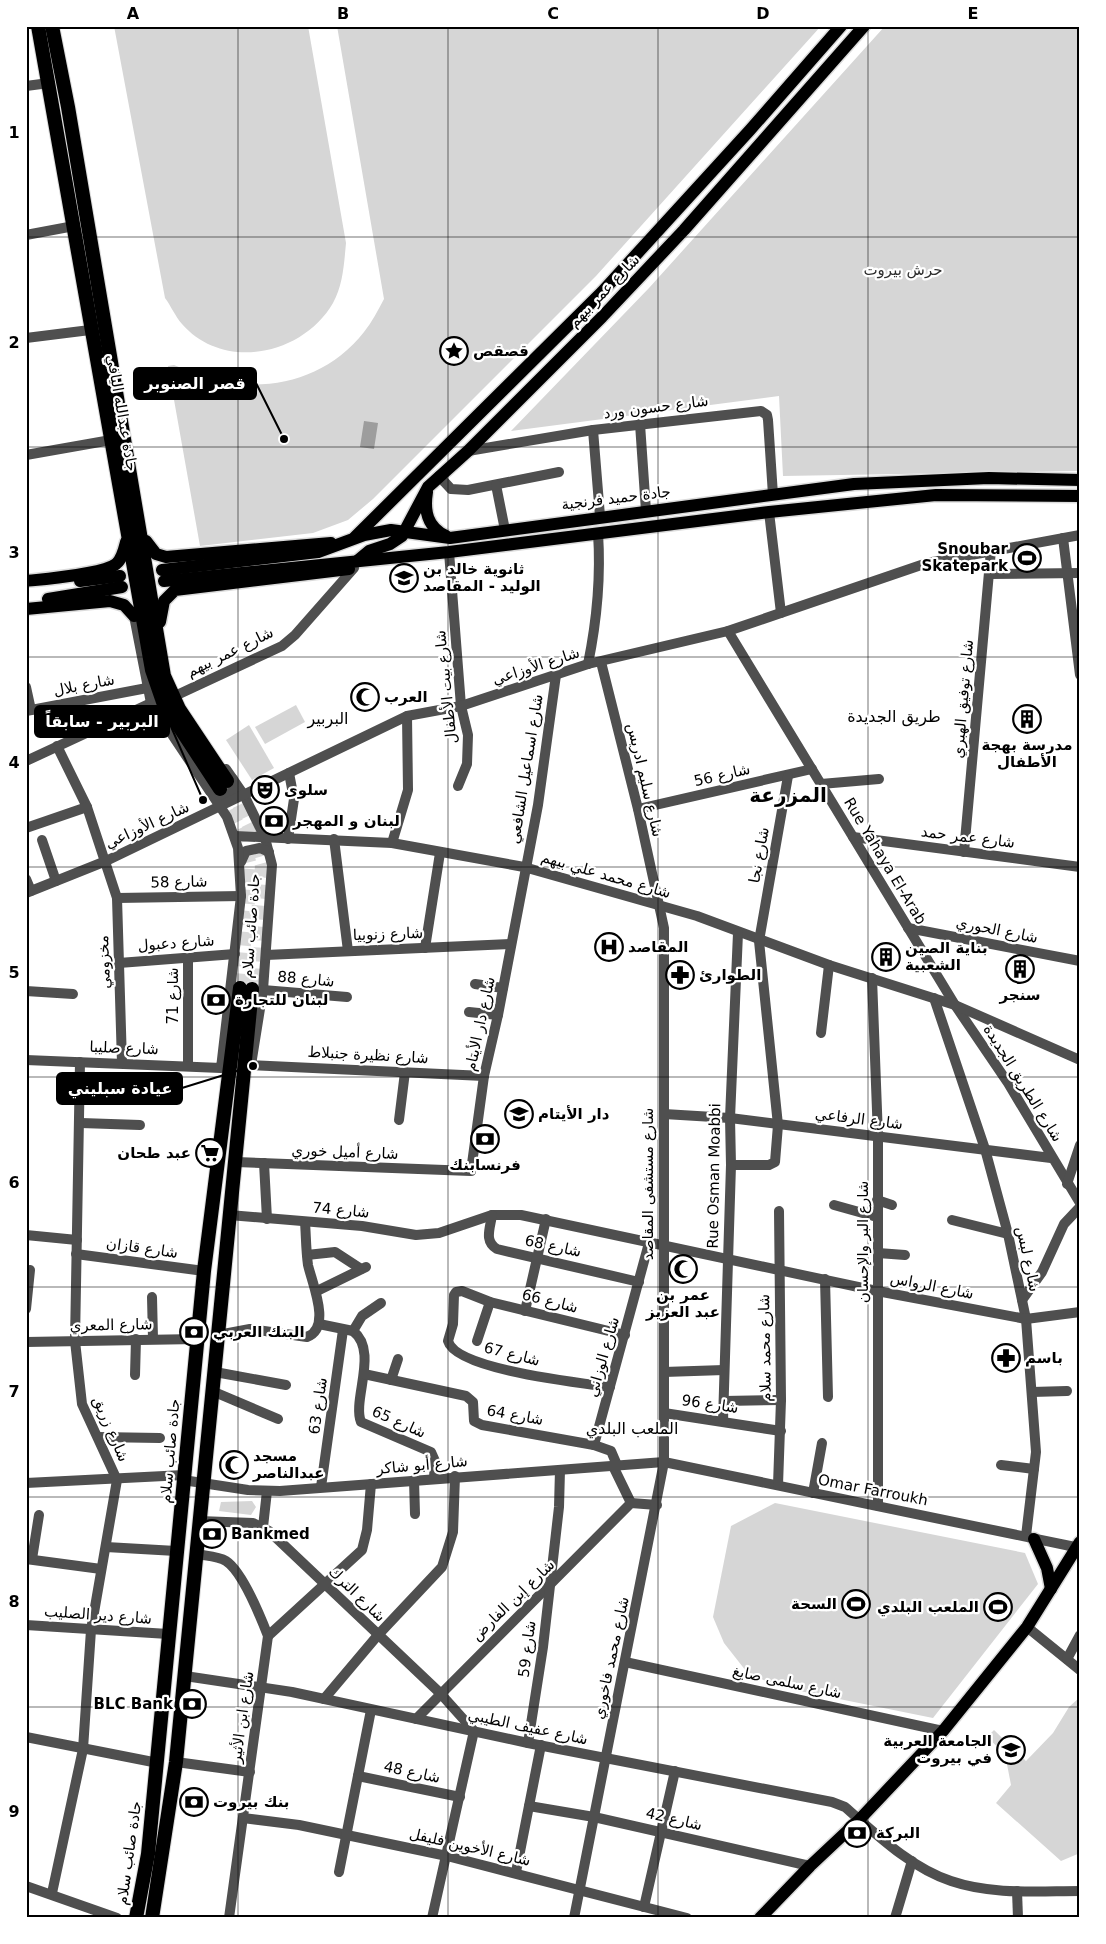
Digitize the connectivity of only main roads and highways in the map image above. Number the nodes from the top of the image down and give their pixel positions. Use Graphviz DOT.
graph roads {
  1 [pos="38,26"];
  2 [pos="52,26"];
  3 [pos="841,26"];
  4 [pos="864,26"];
  5 [pos="118,439"];
  6 [pos="451,442"];
  7 [pos="468,451"];
  8 [pos="1080,480"];
  9 [pos="428,487"];
  10 [pos="1080,496"];
  11 [pos="122,503"];
  12 [pos="406,531"];
  13 [pos="450,538"];
  14 [pos="350,540"];
  15 [pos="146,541"];
  16 [pos="126,542"];
  17 [pos="356,564"];
  18 [pos="26,581"];
  19 [pos="26,587"];
  20 [pos="26,602"];
  21 [pos="26,610"];
  22 [pos="134,616"];
  23 [pos="160,622"];
  24 [pos="251,1065"];
  25 [pos="221,1068"];
  26 [pos="218,1153"];
  27 [pos="236,1162"];
  28 [pos="1030,1537"];
  29 [pos="1079,1546"];
  30 [pos="1051,1589"];
  31 [pos="144,1917"];
  32 [pos="760,1918"];
  1 -- 5 [label="highway, جادة عبدالله اليافي"];
  2 -- 5 [label="highway, جادة عبدالله اليافي"];
  3 -- 6 [label="main road, شارع عمر بيهم"];
  4 -- 7 [label="main road, شارع عمر بيهم"];
  5 -- 11 [label="highway, جادة عبدالله اليافي"];
  5 -- 11 [label="highway, جادة عبدالله اليافي"];
  5 -- 15 [label="highway"];
  6 -- 7 [label="main road"];
  6 -- 14 [label="main road, شارع عمر بيهم"];
  7 -- 9 [label="main road, شارع عمر بيهم"];
  8 -- 13 [label="main road, جادة حميد فرنجية"];
  9 -- 12 [label="main road, شارع عمر بيهم"];
  9 -- 13 [label="main road"];
  10 -- 17 [label="main road"];
  11 -- 16 [label="highway"];
  12 -- 13 [label="main road, جادة حميد فرنجية"];
  12 -- 14 [label="main road, جادة حميد فرنجية"];
  12 -- 17 [label="main road, شارع عمر بيهم"];
  14 -- 15 [label="main road"];
  14 -- 17 [label="main road, جادة حميد فرنجية"];
  15 -- 23 [label="highway"];
  16 -- 18 [label="main road"];
  16 -- 22 [label="highway"];
  17 -- 23 [label="main road"];
  19 -- 20 [label="main road"];
  21 -- 22 [label="main road"];
  24 -- 27 [label="highway"];
  25 -- 26 [label="highway"];
  26 -- 27 [label="highway, جادة صائب سلام"];
  26 -- 31 [label="highway, جادة صائب سلام"];
  27 -- 31 [label="highway, جادة صائب سلام"];
  28 -- 30 [label="main road"];
  29 -- 30 [label="main road"];
  30 -- 32 [label="main road"];
}
